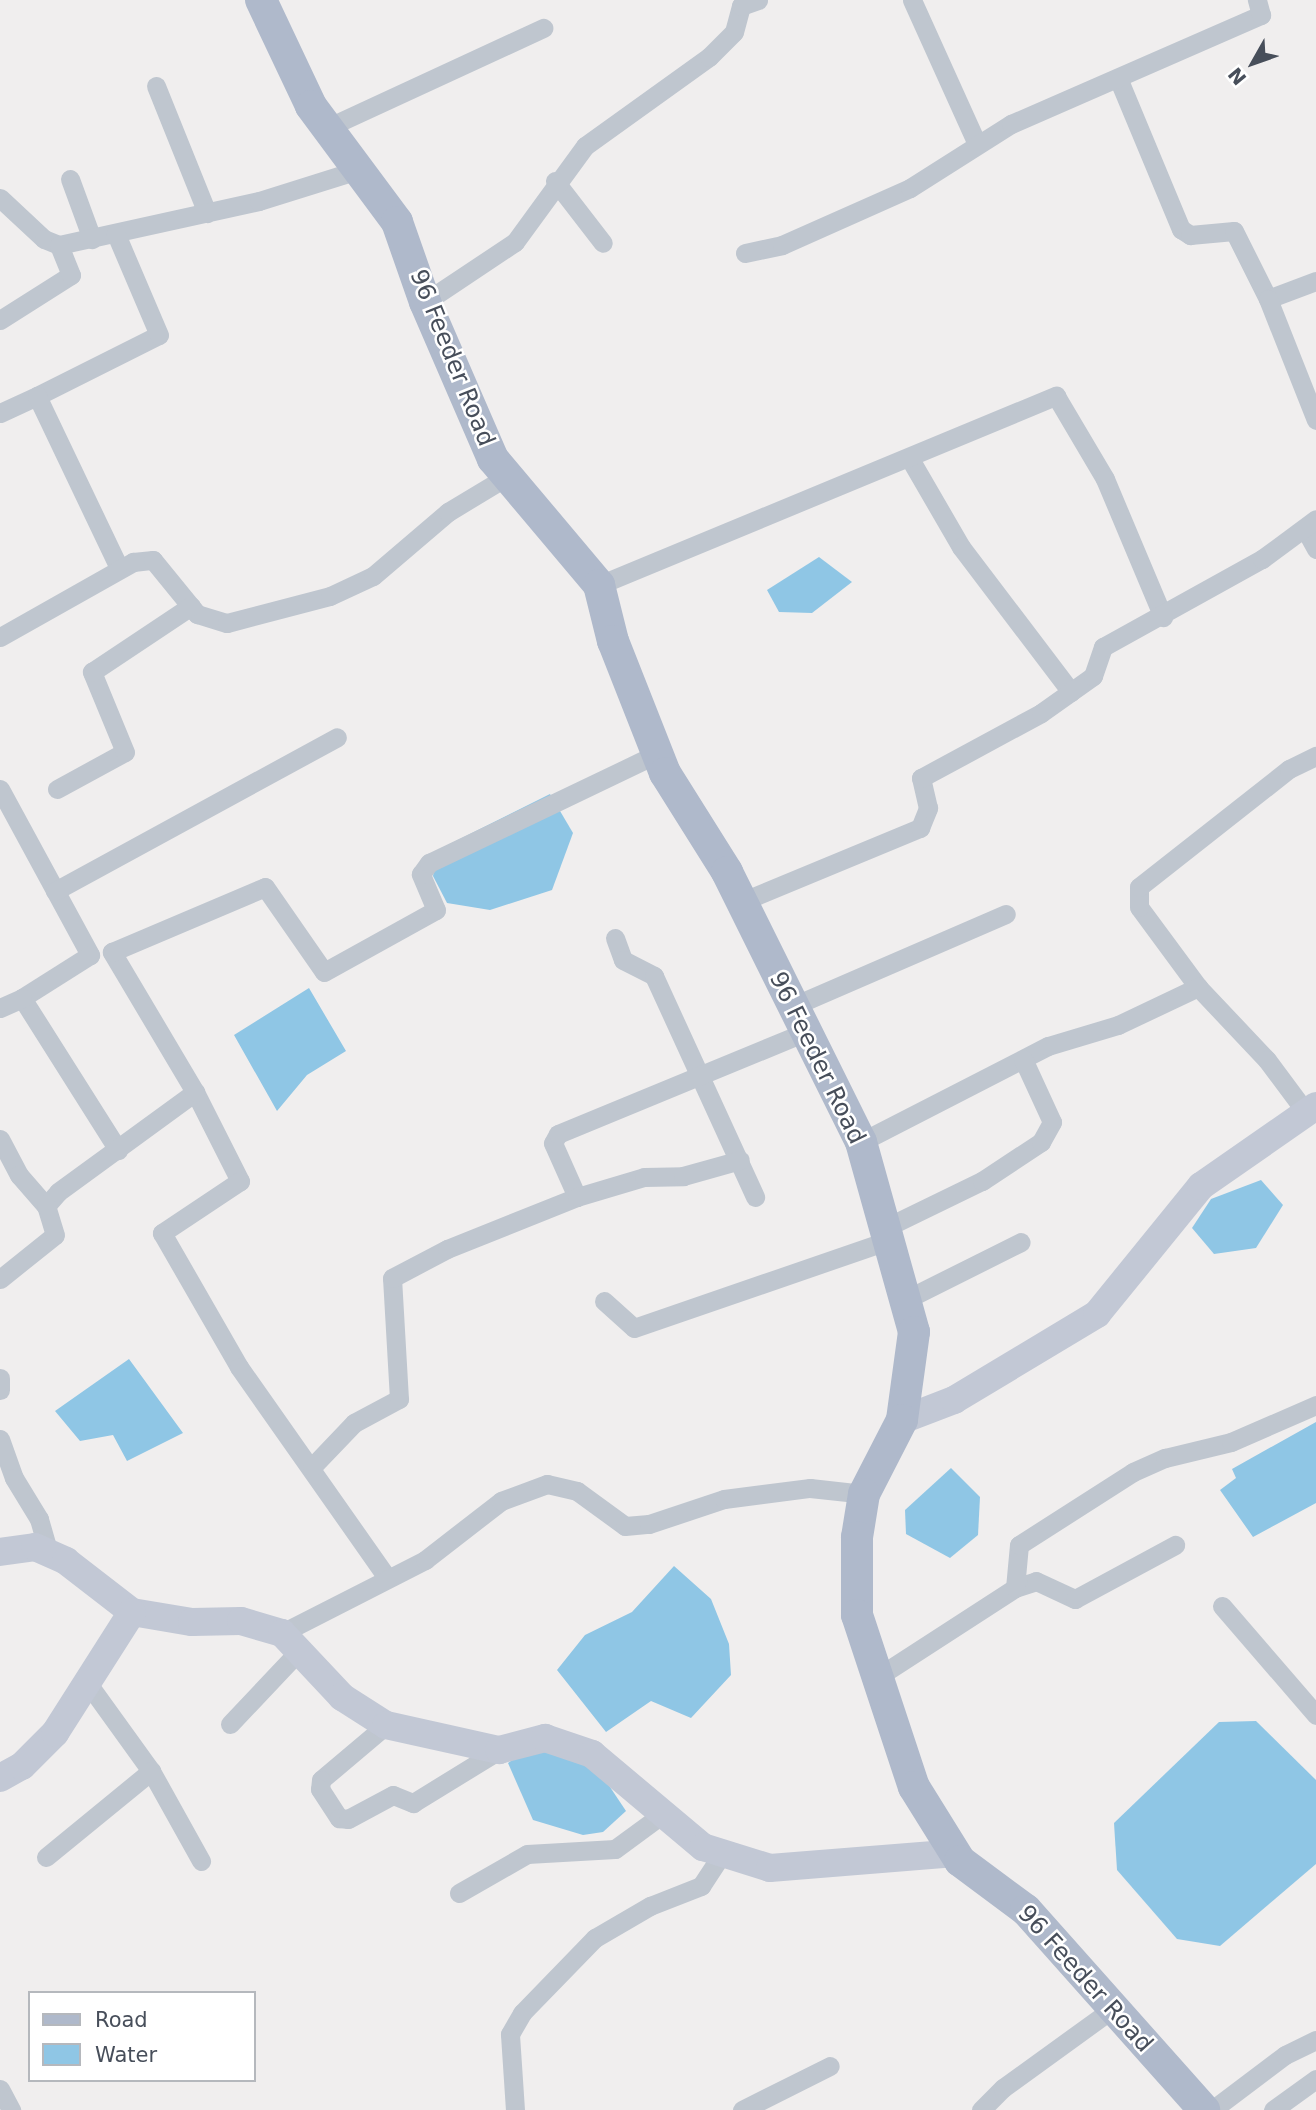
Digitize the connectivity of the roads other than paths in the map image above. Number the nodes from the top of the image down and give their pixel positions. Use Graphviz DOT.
graph roads {
  1 [pos="261,0"];
  2 [pos="912,0"];
  3 [pos="1257,0"];
  4 [pos="746,2"];
  5 [pos="543,28"];
  6 [pos="1118,78"];
  7 [pos="156,86"];
  8 [pos="331,127"];
  9 [pos="977,144"];
  10 [pos="358,170"];
  11 [pos="70,178"];
  12 [pos="555,181"];
  13 [pos="0,198"];
  14 [pos="208,213"];
  15 [pos="116,234"];
  16 [pos="92,239"];
  17 [pos="603,243"];
  18 [pos="59,245"];
  19 [pos="745,253"];
  20 [pos="1316,281"];
  21 [pos="1268,299"];
  22 [pos="425,302"];
  23 [pos="0,320"];
  24 [pos="37,396"];
  25 [pos="0,413"];
  26 [pos="1316,420"];
  27 [pos="911,459"];
  28 [pos="506,477"];
  29 [pos="1310,524"];
  30 [pos="1316,549"];
  31 [pos="118,566"];
  32 [pos="598,585"];
  33 [pos="191,606"];
  34 [pos="1163,617"];
  35 [pos="0,637"];
  36 [pos="1071,692"];
  37 [pos="337,737"];
  38 [pos="657,754"];
  39 [pos="1316,756"];
  40 [pos="0,789"];
  41 [pos="57,789"];
  42 [pos="55,891"];
  43 [pos="741,902"];
  44 [pos="1006,914"];
  45 [pos="615,938"];
  46 [pos="1198,987"];
  47 [pos="22,998"];
  48 [pos="0,1008"];
  49 [pos="798,1019"];
  50 [pos="1023,1059"];
  51 [pos="699,1073"];
  52 [pos="195,1092"];
  53 [pos="1310,1108"];
  54 [pos="0,1139"];
  55 [pos="861,1142"];
  56 [pos="118,1150"];
  57 [pos="740,1160"];
  58 [pos="577,1197"];
  59 [pos="755,1197"];
  60 [pos="46,1206"];
  61 [pos="888,1234"];
  62 [pos="1021,1242"];
  63 [pos="0,1279"];
  64 [pos="907,1299"];
  65 [pos="604,1301"];
  66 [pos="0,1378"];
  67 [pos="0,1390"];
  68 [pos="1316,1405"];
  69 [pos="901,1420"];
  70 [pos="0,1439"];
  71 [pos="312,1466"];
  72 [pos="864,1494"];
  73 [pos="1175,1545"];
  74 [pos="0,1552"];
  75 [pos="49,1553"];
  76 [pos="386,1576"];
  77 [pos="1015,1588"];
  78 [pos="1223,1606"];
  79 [pos="132,1612"];
  80 [pos="291,1642"];
  81 [pos="876,1678"];
  82 [pos="89,1685"];
  83 [pos="1316,1715"];
  84 [pos="230,1724"];
  85 [pos="386,1725"];
  86 [pos="499,1750"];
  87 [pos="151,1771"];
  88 [pos="0,1778"];
  89 [pos="660,1816"];
  90 [pos="724,1851"];
  91 [pos="955,1853"];
  92 [pos="46,1857"];
  93 [pos="201,1861"];
  94 [pos="459,1893"];
  95 [pos="1115,2007"];
  96 [pos="1316,2040"];
  97 [pos="830,2066"];
  98 [pos="1316,2079"];
  99 [pos="0,2090"];
  100 [pos="11,2110"];
  101 [pos="515,2110"];
  102 [pos="742,2110"];
  103 [pos="981,2110"];
  104 [pos="1204,2110"];
  105 [pos="1212,2110"];
  106 [pos="1273,2110"];
  1 -- 8 [label="main road, 96 Feeder Road"];
  2 -- 9 [label="street"];
  3 -- 6 [label="street"];
  4 -- 12 [label="street"];
  5 -- 8 [label="street"];
  6 -- 9 [label="street"];
  6 -- 21 [label="street"];
  7 -- 14 [label="street"];
  8 -- 10 [label="main road, 96 Feeder Road"];
  9 -- 19 [label="street"];
  10 -- 14 [label="street"];
  10 -- 22 [label="main road, 96 Feeder Road"];
  11 -- 16 [label="street"];
  12 -- 17 [label="street"];
  12 -- 22 [label="street"];
  13 -- 18 [label="street"];
  14 -- 15 [label="street"];
  15 -- 16 [label="street"];
  15 -- 24 [label="street"];
  16 -- 18 [label="street"];
  18 -- 23 [label="street"];
  20 -- 21 [label="street"];
  21 -- 26 [label="street"];
  22 -- 28 [label="main road, 96 Feeder Road"];
  24 -- 25 [label="street"];
  24 -- 31 [label="street"];
  27 -- 32 [label="street"];
  27 -- 34 [label="street"];
  27 -- 36 [label="street"];
  28 -- 32 [label="main road, 96 Feeder Road"];
  28 -- 33 [label="street"];
  29 -- 30 [label="street"];
  29 -- 34 [label="street"];
  31 -- 33 [label="street"];
  31 -- 35 [label="street"];
  32 -- 38 [label="main road, 96 Feeder Road"];
  33 -- 41 [label="street"];
  34 -- 36 [label="street"];
  36 -- 43 [label="street"];
  37 -- 42 [label="street"];
  38 -- 43 [label="main road, 96 Feeder Road"];
  38 -- 52 [label="street"];
  39 -- 46 [label="street"];
  40 -- 42 [label="street"];
  42 -- 47 [label="street"];
  43 -- 49 [label="main road, 96 Feeder Road"];
  44 -- 49 [label="street"];
  45 -- 51 [label="street"];
  46 -- 50 [label="street"];
  46 -- 53 [label="street"];
  47 -- 48 [label="street"];
  47 -- 56 [label="street"];
  49 -- 51 [label="street"];
  49 -- 55 [label="main road, 96 Feeder Road"];
  50 -- 55 [label="street"];
  50 -- 61 [label="street"];
  51 -- 57 [label="street"];
  51 -- 58 [label="street"];
  52 -- 56 [label="street"];
  52 -- 71 [label="street"];
  53 -- 69 [label="street"];
  54 -- 60 [label="street"];
  55 -- 61 [label="main road, 96 Feeder Road"];
  56 -- 60 [label="street"];
  57 -- 58 [label="street"];
  57 -- 59 [label="street"];
  58 -- 71 [label="street"];
  60 -- 63 [label="street"];
  61 -- 64 [label="main road, 96 Feeder Road"];
  61 -- 65 [label="street"];
  62 -- 64 [label="street"];
  64 -- 69 [label="main road, 96 Feeder Road"];
  66 -- 67 [label="street"];
  68 -- 77 [label="street"];
  69 -- 72 [label="main road, 96 Feeder Road"];
  70 -- 75 [label="street"];
  71 -- 76 [label="street"];
  72 -- 76 [label="street"];
  72 -- 81 [label="main road, 96 Feeder Road"];
  73 -- 77 [label="street"];
  74 -- 75 [label="street"];
  75 -- 79 [label="street"];
  76 -- 80 [label="street"];
  77 -- 81 [label="street"];
  78 -- 83 [label="street"];
  79 -- 80 [label="street"];
  79 -- 82 [label="street"];
  80 -- 84 [label="street"];
  80 -- 85 [label="street"];
  81 -- 91 [label="main road, 96 Feeder Road"];
  82 -- 87 [label="street"];
  82 -- 88 [label="street"];
  85 -- 86 [label="street"];
  85 -- 86 [label="street"];
  86 -- 89 [label="street"];
  87 -- 92 [label="street"];
  87 -- 93 [label="street"];
  89 -- 90 [label="street"];
  89 -- 94 [label="street"];
  90 -- 91 [label="street"];
  90 -- 101 [label="street"];
  91 -- 95 [label="main road, 96 Feeder Road"];
  95 -- 103 [label="street"];
  95 -- 104 [label="main road, 96 Feeder Road"];
  96 -- 105 [label="street"];
  97 -- 102 [label="street"];
  98 -- 106 [label="street"];
  99 -- 100 [label="street"];
}
